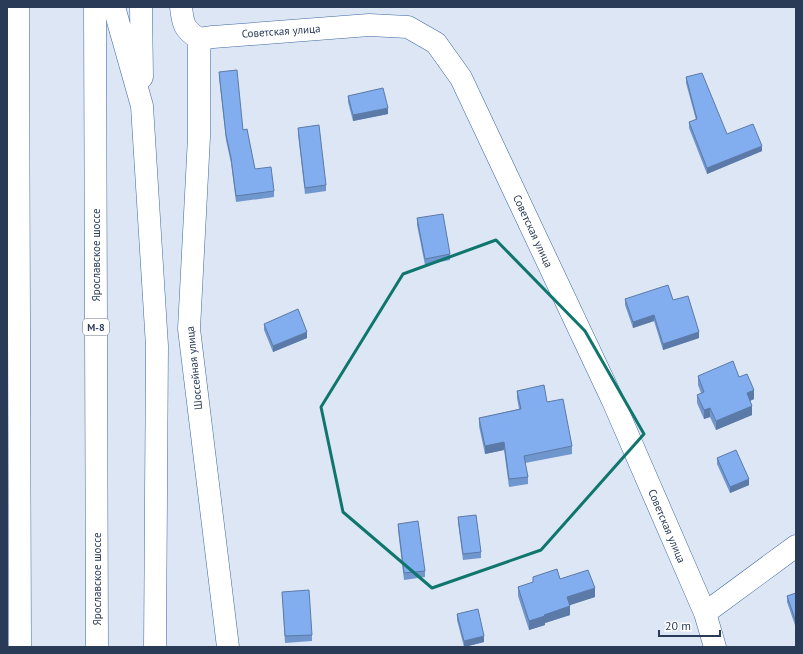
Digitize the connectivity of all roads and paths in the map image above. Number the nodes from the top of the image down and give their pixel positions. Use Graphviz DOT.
graph roads {
  1 [pos="18,7"];
  2 [pos="95,7"];
  3 [pos="114,7"];
  4 [pos="141,7"];
  5 [pos="181,7"];
  6 [pos="199,39"];
  7 [pos="142,106"];
  8 [pos="7,251"];
  9 [pos="20,315"];
  10 [pos="796,546"];
  11 [pos="704,613"];
  12 [pos="20,647"];
  13 [pos="97,647"];
  14 [pos="155,647"];
  15 [pos="228,647"];
  16 [pos="715,647"];
  1 -- 9 [label="main road"];
  2 -- 13 [label="main road, Ярославское шоссе / М-8"];
  3 -- 7 [label="main road"];
  4 -- 7 [label="main road"];
  5 -- 6 [label="main road"];
  6 -- 11 [label="main road, Советская улица"];
  6 -- 15 [label="main road, Шоссейная улица"];
  7 -- 14 [label="main road"];
  8 -- 9 [label="main road"];
  9 -- 12 [label="main road"];
  10 -- 11 [label="main road"];
  11 -- 16 [label="main road, Советская улица"];
}
